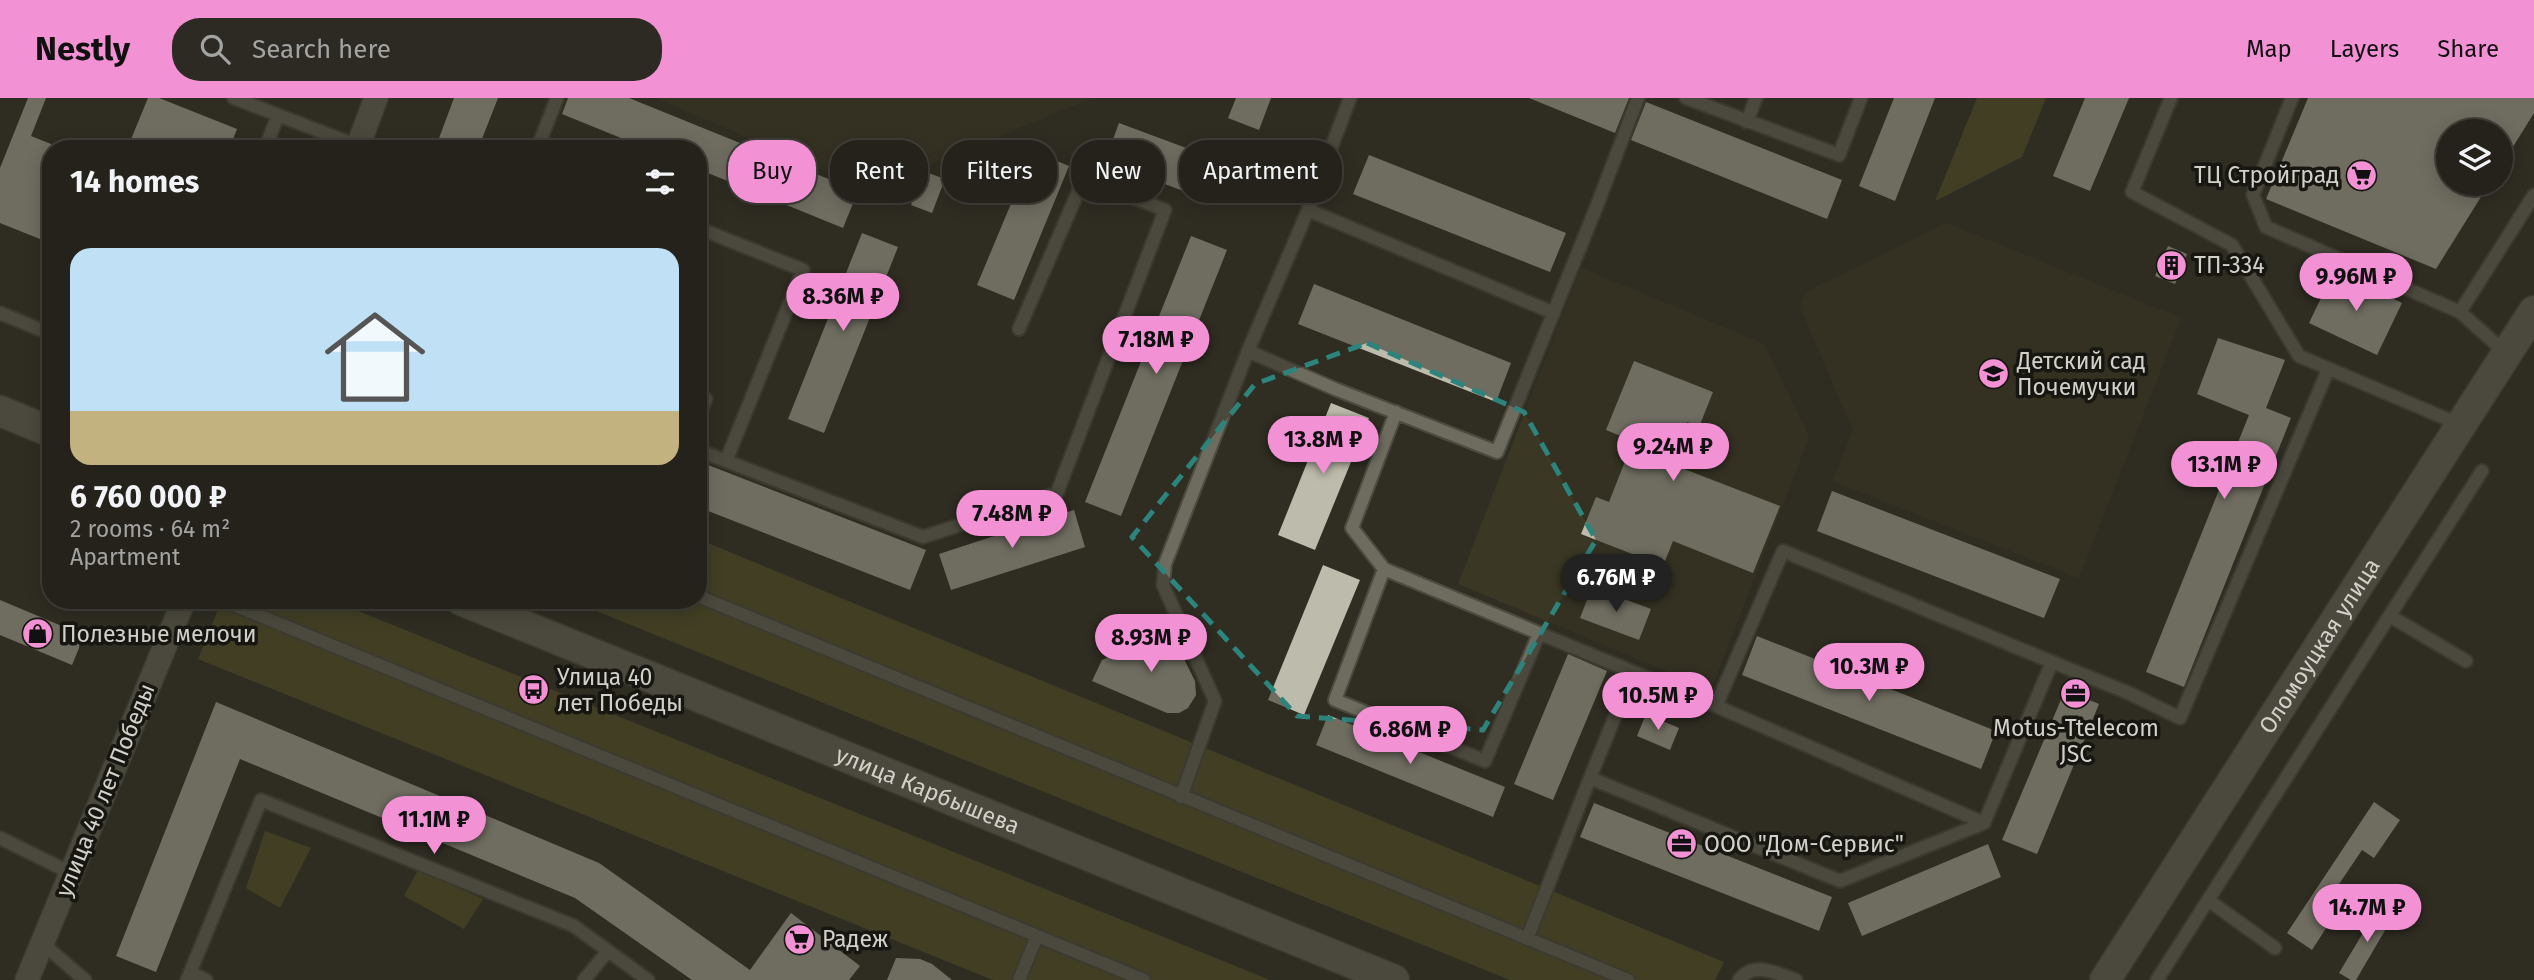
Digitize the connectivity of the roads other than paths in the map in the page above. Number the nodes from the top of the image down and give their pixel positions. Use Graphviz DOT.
graph roads {
  1 [pos="234,98"];
  2 [pos="376,98"];
  3 [pos="557,98"];
  4 [pos="1350,98"];
  5 [pos="1638,98"];
  6 [pos="1686,98"];
  7 [pos="1756,98"];
  8 [pos="1861,98"];
  9 [pos="2171,98"];
  10 [pos="2292,98"];
  11 [pos="278,115"];
  12 [pos="1747,121"];
  13 [pos="268,140"];
  14 [pos="340,140"];
  15 [pos="361,140"];
  16 [pos="541,140"];
  17 [pos="2534,195"];
  18 [pos="1308,210"];
  19 [pos="707,233"];
  20 [pos="2460,312"];
  21 [pos="2534,312"];
  22 [pos="0,313"];
  23 [pos="1554,313"];
  24 [pos="1018,329"];
  25 [pos="42,330"];
  26 [pos="1248,351"];
  27 [pos="2507,354"];
  28 [pos="2328,370"];
  29 [pos="0,411"];
  30 [pos="1396,412"];
  31 [pos="2461,425"];
  32 [pos="42,428"];
  33 [pos="707,454"];
  34 [pos="726,461"];
  35 [pos="2482,471"];
  36 [pos="1384,569"];
  37 [pos="707,600"];
  38 [pos="180,609"];
  39 [pos="244,609"];
  40 [pos="483,609"];
  41 [pos="2390,615"];
  42 [pos="1539,634"];
  43 [pos="2466,661"];
  44 [pos="2052,662"];
  45 [pos="1633,672"];
  46 [pos="1716,706"];
  47 [pos="1590,778"];
  48 [pos="1181,797"];
  49 [pos="1984,823"];
  50 [pos="0,838"];
  51 [pos="71,873"];
  52 [pos="2208,900"];
  53 [pos="1037,936"];
  54 [pos="1527,939"];
  55 [pos="43,944"];
  56 [pos="2275,948"];
  57 [pos="608,951"];
  58 [pos="189,976"];
  59 [pos="27,980"];
  60 [pos="85,980"];
  61 [pos="206,980"];
  62 [pos="584,980"];
  63 [pos="648,980"];
  64 [pos="1019,980"];
  65 [pos="1144,980"];
  66 [pos="1394,980"];
  67 [pos="1628,980"];
  68 [pos="1739,980"];
  69 [pos="1796,980"];
  70 [pos="2105,980"];
  71 [pos="2157,980"];
  1 -- 11 [label="lane"];
  2 -- 15 [label="street"];
  3 -- 16 [label="lane"];
  4 -- 18 [label="lane"];
  5 -- 23 [label="lane"];
  6 -- 12 [label="lane"];
  7 -- 12 [label="lane"];
  8 -- 12 [label="lane"];
  9 -- 28 [label="lane"];
  10 -- 20 [label="lane"];
  11 -- 13 [label="lane"];
  11 -- 14 [label="lane"];
  17 -- 20 [label="lane"];
  18 -- 23 [label="lane"];
  18 -- 26 [label="lane"];
  19 -- 34 [label="lane"];
  20 -- 27 [label="lane"];
  21 -- 27 [label="street, Оломоуцкая улица"];
  22 -- 25 [label="lane"];
  23 -- 30 [label="lane"];
  24 -- 34 [label="lane"];
  26 -- 30 [label="lane"];
  26 -- 48 [label="lane"];
  27 -- 31 [label="street, Оломоуцкая улица"];
  28 -- 31 [label="lane"];
  28 -- 44 [label="lane"];
  29 -- 32 [label="street"];
  30 -- 36 [label="lane"];
  31 -- 70 [label="street, Оломоуцкая улица"];
  33 -- 34 [label="lane"];
  35 -- 41 [label="lane"];
  36 -- 42 [label="lane"];
  36 -- 42 [label="lane"];
  37 -- 48 [label="lane"];
  38 -- 51 [label="street, улица 40 лет Победы"];
  39 -- 53 [label="lane"];
  40 -- 66 [label="street, улица Карбышева"];
  41 -- 43 [label="lane"];
  41 -- 52 [label="lane"];
  42 -- 45 [label="lane"];
  44 -- 46 [label="lane"];
  44 -- 49 [label="lane"];
  45 -- 46 [label="lane"];
  45 -- 47 [label="lane"];
  46 -- 49 [label="lane"];
  47 -- 49 [label="lane"];
  47 -- 54 [label="lane"];
  48 -- 54 [label="lane"];
  50 -- 51 [label="lane"];
  51 -- 55 [label="street, улица 40 лет Победы"];
  52 -- 56 [label="lane"];
  52 -- 71 [label="lane"];
  53 -- 64 [label="lane"];
  53 -- 65 [label="lane"];
  54 -- 67 [label="lane"];
  55 -- 59 [label="street, улица 40 лет Победы"];
  55 -- 60 [label="lane"];
  57 -- 58 [label="lane"];
  57 -- 62 [label="lane"];
  57 -- 63 [label="lane"];
  58 -- 61 [label="lane"];
  68 -- 69 [label="lane"];
}
